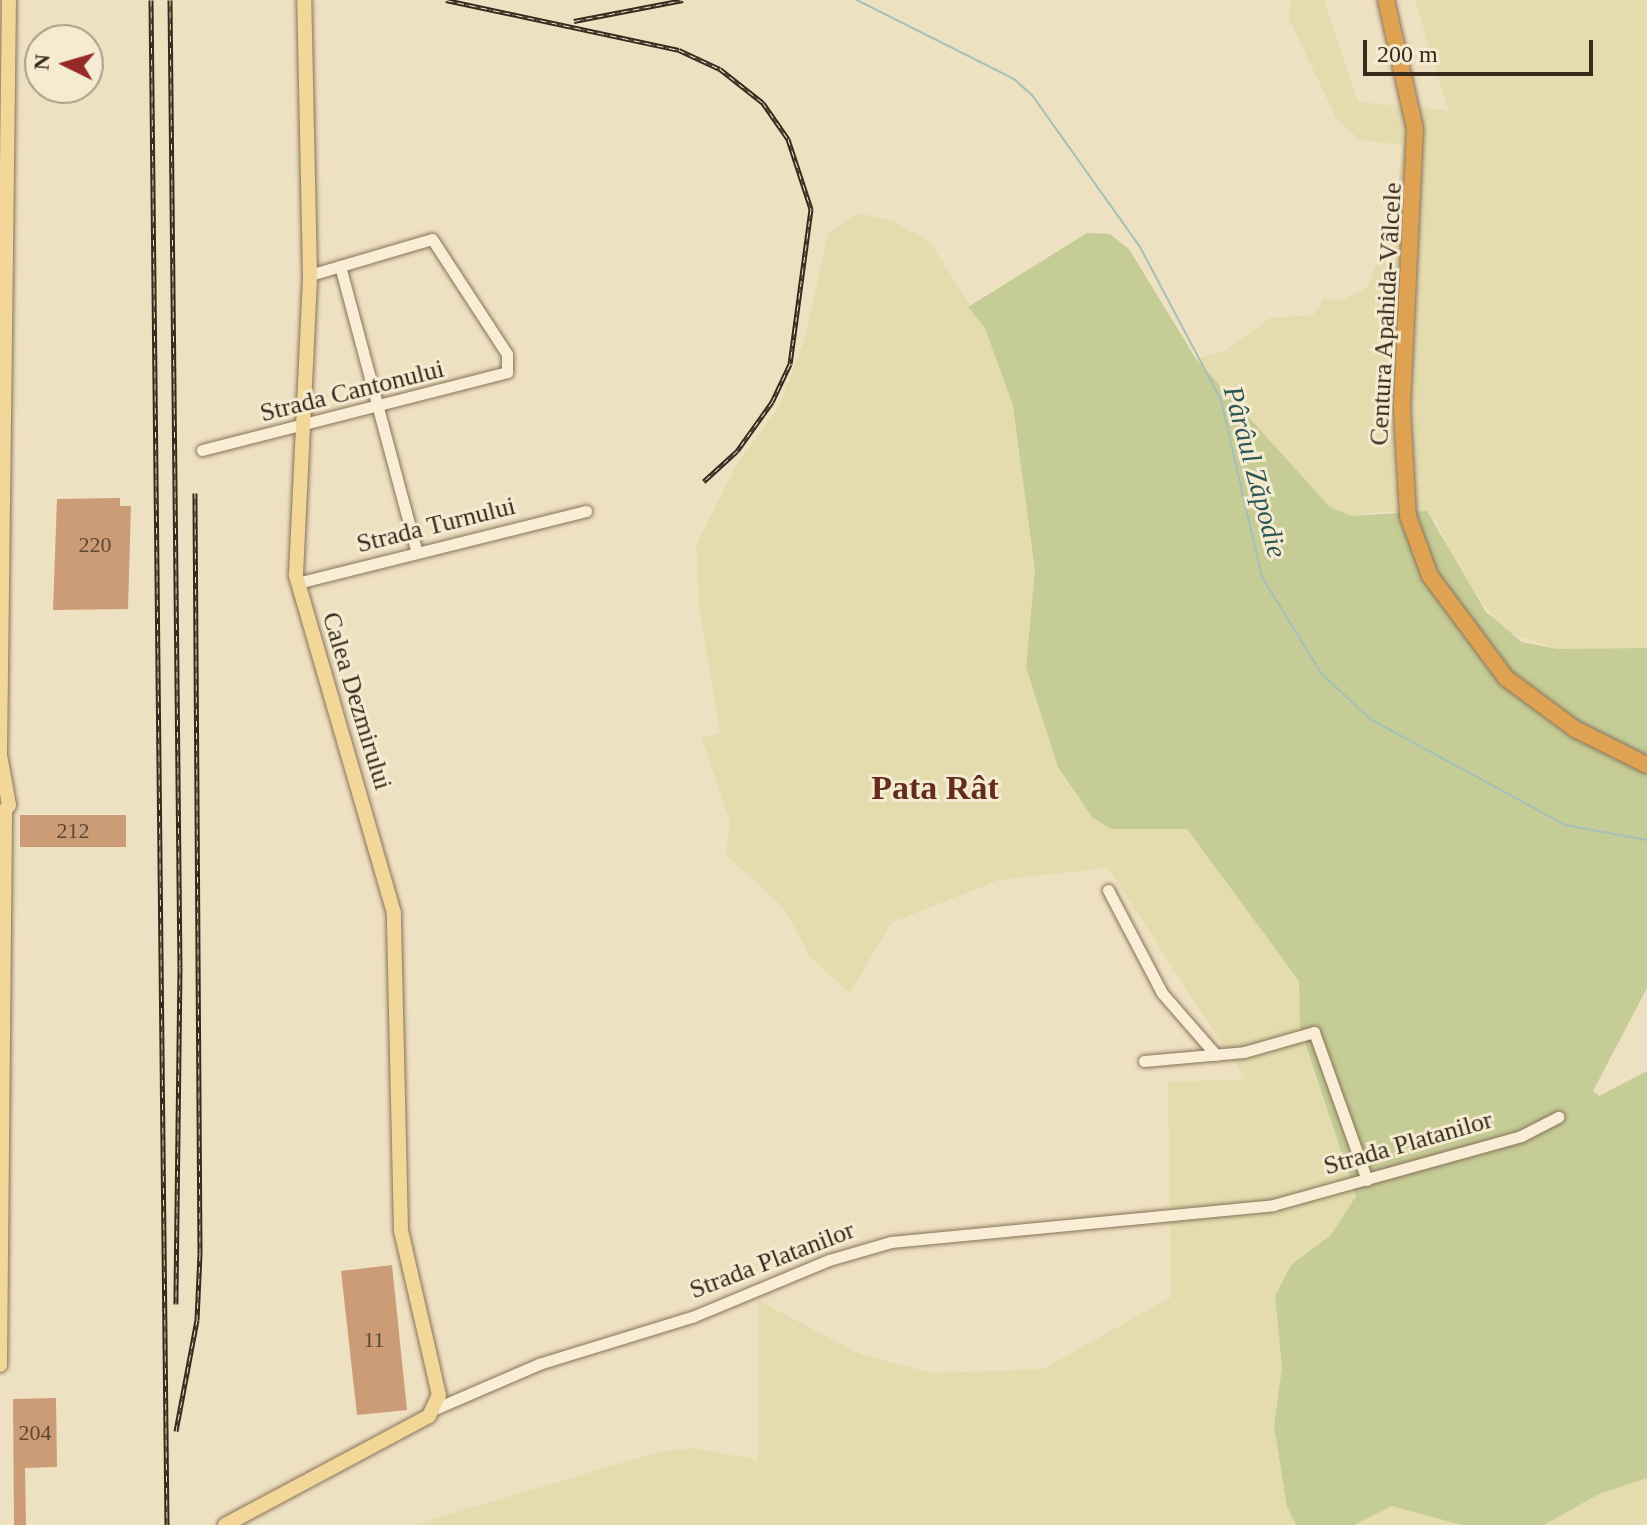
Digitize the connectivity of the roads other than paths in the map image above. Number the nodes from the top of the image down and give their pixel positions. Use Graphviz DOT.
graph roads {
  1 [pos="9,0"];
  2 [pos="304,0"];
  3 [pos="1386,0"];
  4 [pos="340,266"];
  5 [pos="310,275"];
  6 [pos="377,407"];
  7 [pos="305,424"];
  8 [pos="202,450"];
  9 [pos="586,511"];
  10 [pos="416,550"];
  11 [pos="297,583"];
  12 [pos="0,755"];
  13 [pos="1647,765"];
  14 [pos="2,793"];
  15 [pos="2,815"];
  16 [pos="1,862"];
  17 [pos="1108,890"];
  18 [pos="1216,1055"];
  19 [pos="1144,1061"];
  20 [pos="1558,1117"];
  21 [pos="1367,1180"];
  22 [pos="0,1365"];
  23 [pos="437,1408"];
  24 [pos="225,1525"];
  1 -- 12 [label="main road"];
  2 -- 5 [label="main road, Calea Dezmirului"];
  3 -- 13 [label="highway, Centura Apahida-Vâlcele"];
  4 -- 5 [label="street"];
  4 -- 6 [label="street"];
  4 -- 6 [label="street, Strada Cantonului"];
  5 -- 7 [label="main road, Calea Dezmirului"];
  6 -- 7 [label="street, Strada Cantonului"];
  6 -- 10 [label="street"];
  7 -- 8 [label="street, Strada Cantonului"];
  7 -- 11 [label="main road, Calea Dezmirului"];
  9 -- 10 [label="street, Strada Turnului"];
  10 -- 11 [label="street, Strada Turnului"];
  11 -- 23 [label="main road, Calea Dezmirului"];
  12 -- 14 [label="main road"];
  14 -- 15 [label="main road"];
  15 -- 16 [label="main road"];
  16 -- 22 [label="main road"];
  17 -- 18 [label="street"];
  18 -- 19 [label="street"];
  18 -- 21 [label="street"];
  20 -- 21 [label="street, Strada Platanilor"];
  21 -- 23 [label="street, Strada Platanilor"];
  23 -- 24 [label="main road, Strada Platanilor"];
}
